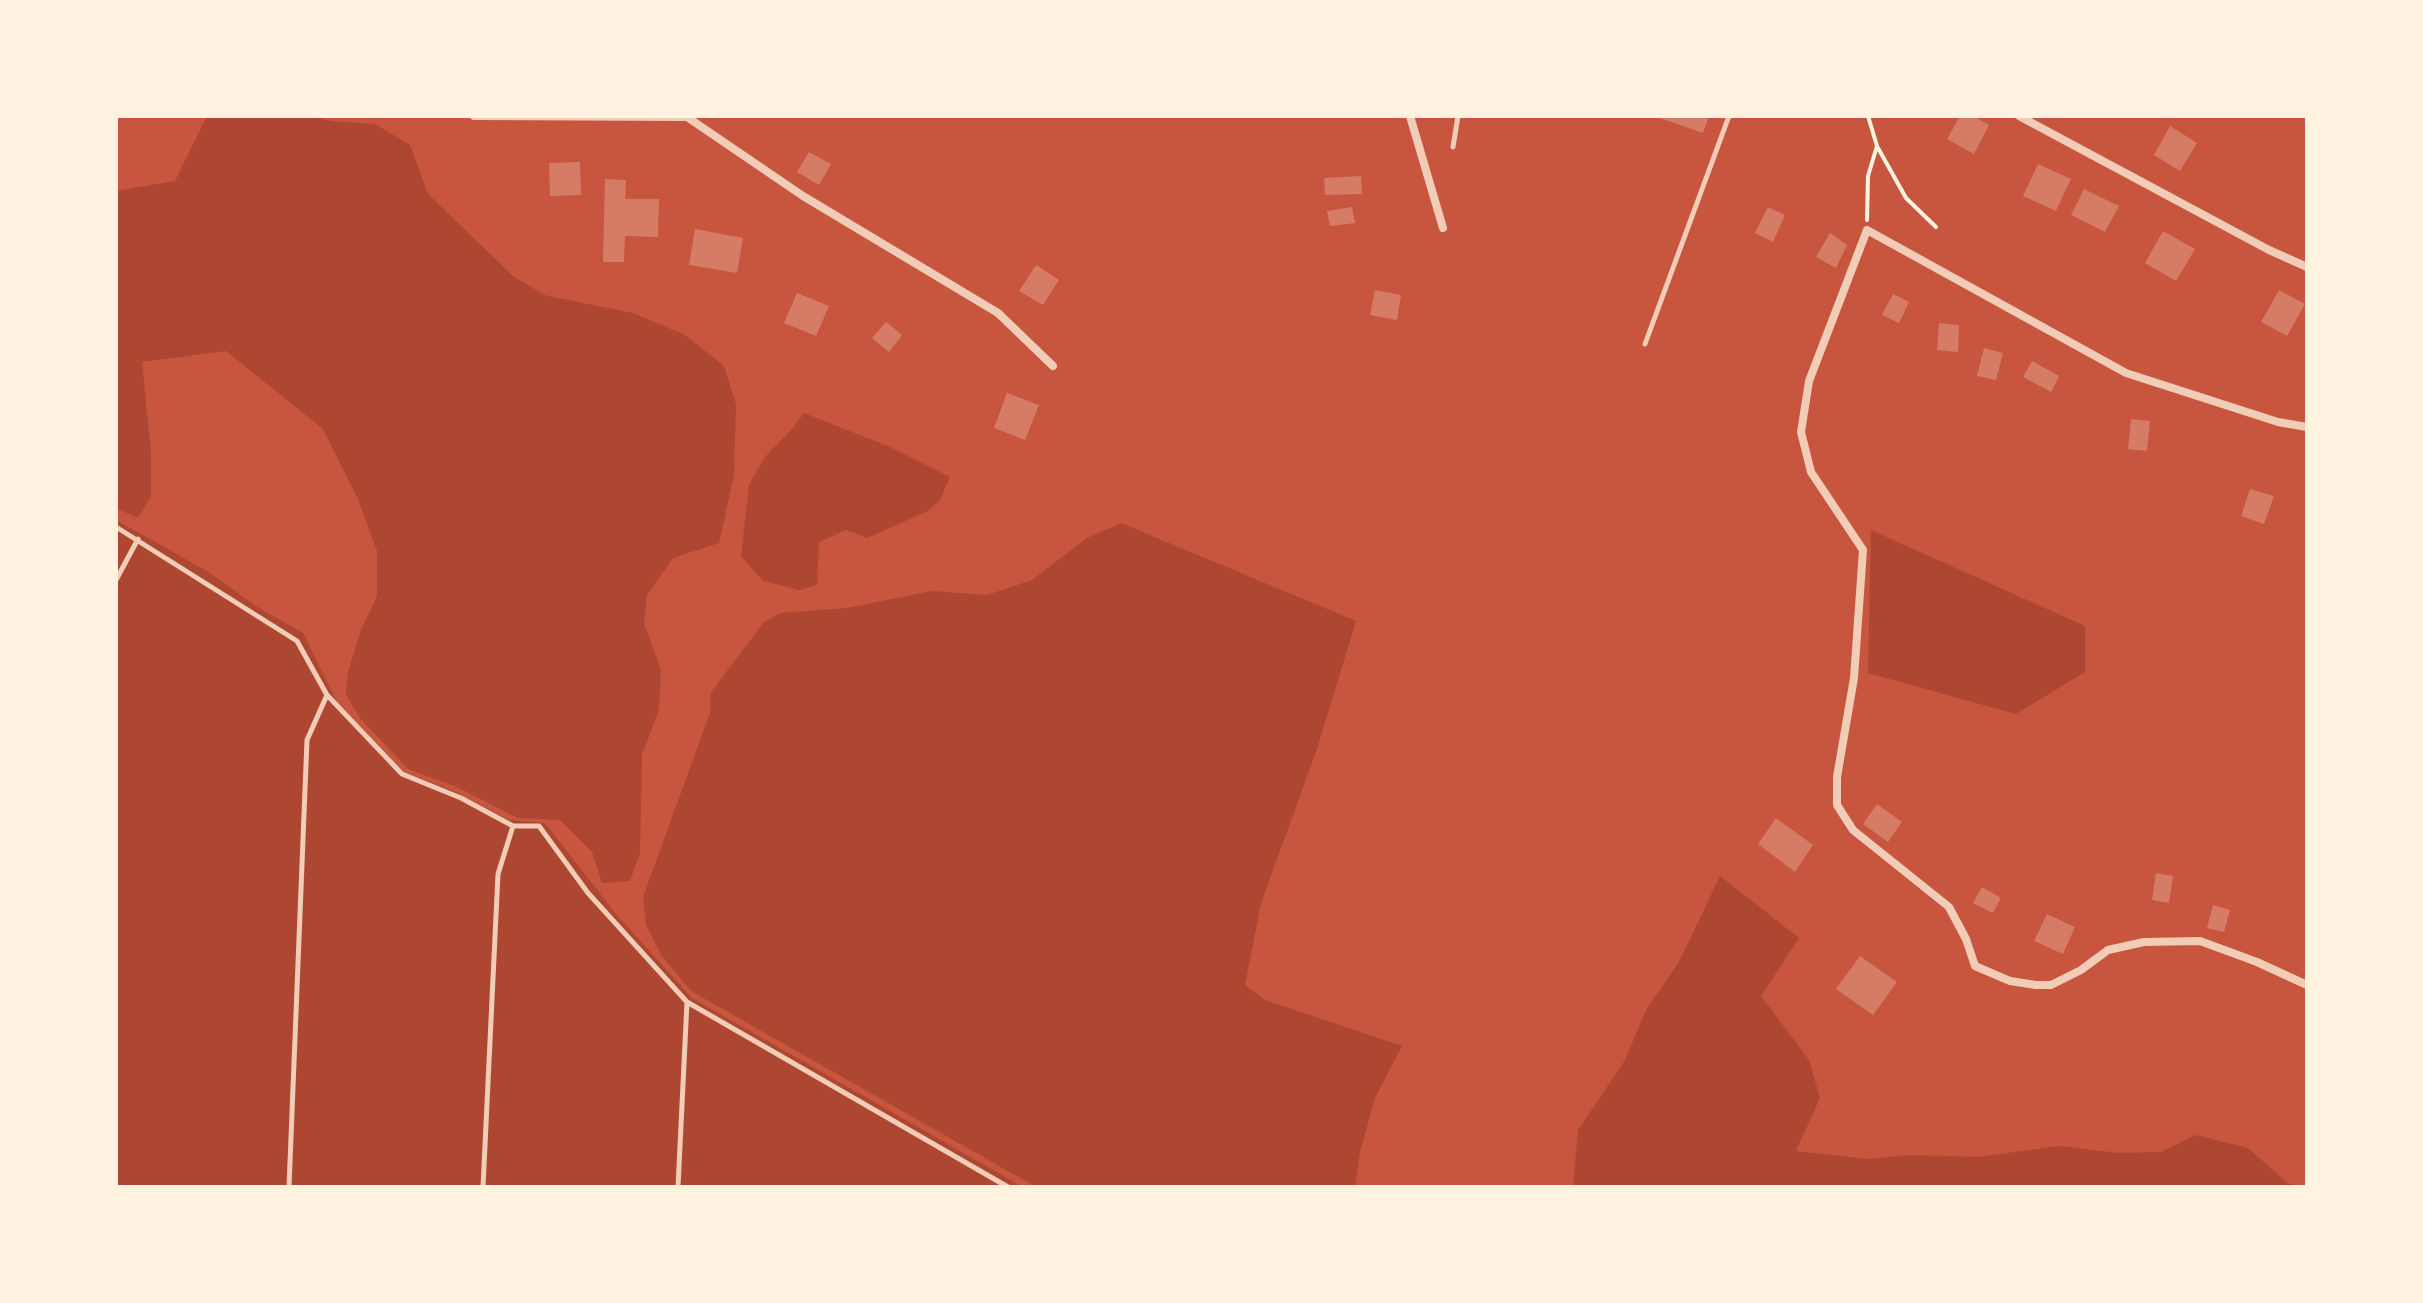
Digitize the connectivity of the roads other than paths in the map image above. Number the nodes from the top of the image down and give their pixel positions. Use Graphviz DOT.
graph roads {
  1 [pos="474,116"];
  2 [pos="631,116"];
  3 [pos="687,116"];
  4 [pos="1410,116"];
  5 [pos="1458,116"];
  6 [pos="1729,116"];
  7 [pos="2019,116"];
  8 [pos="1453,147"];
  9 [pos="1443,228"];
  10 [pos="2307,267"];
  11 [pos="1645,344"];
  12 [pos="1053,366"];
  13 [pos="2307,427"];
  14 [pos="116,527"];
  15 [pos="138,539"];
  16 [pos="116,580"];
  17 [pos="327,695"];
  18 [pos="513,826"];
  19 [pos="2307,985"];
  20 [pos="687,1002"];
  21 [pos="289,1187"];
  22 [pos="483,1187"];
  23 [pos="678,1187"];
  24 [pos="1008,1187"];
  1 -- 2 [label="street"];
  2 -- 3 [label="street"];
  3 -- 12 [label="street"];
  4 -- 9 [label="street"];
  5 -- 8 [label="lane"];
  6 -- 11 [label="lane"];
  7 -- 10 [label="street"];
  13 -- 19 [label="street"];
  14 -- 15 [label="lane"];
  15 -- 16 [label="lane"];
  15 -- 17 [label="lane"];
  17 -- 18 [label="lane"];
  17 -- 21 [label="lane"];
  18 -- 20 [label="lane"];
  18 -- 22 [label="lane"];
  20 -- 23 [label="lane"];
  20 -- 24 [label="lane"];
}
